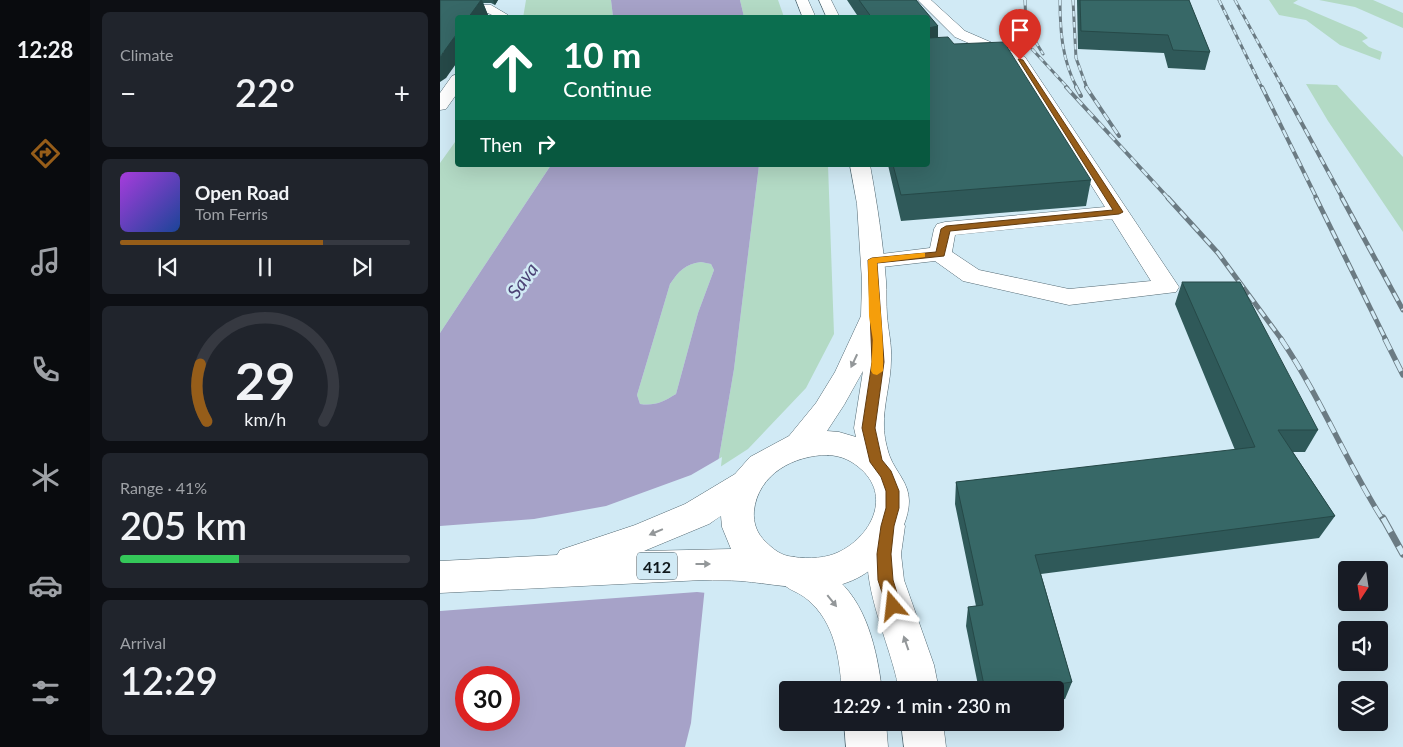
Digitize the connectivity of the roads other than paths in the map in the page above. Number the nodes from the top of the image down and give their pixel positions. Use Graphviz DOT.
graph roads {
  1 [pos="802,0"];
  2 [pos="825,0"];
  3 [pos="924,0"];
  4 [pos="462,4"];
  5 [pos="440,8"];
  6 [pos="501,15"];
  7 [pos="809,15"];
  8 [pos="832,15"];
  9 [pos="986,46"];
  10 [pos="962,50"];
  11 [pos="455,83"];
  12 [pos="440,105"];
  13 [pos="860,167"];
  14 [pos="1119,212"];
  15 [pos="940,254"];
  16 [pos="872,260"];
  17 [pos="874,316"];
  18 [pos="797,446"];
  19 [pos="876,462"];
  20 [pos="745,484"];
  21 [pos="888,526"];
  22 [pos="788,572"];
  23 [pos="532,573"];
  24 [pos="440,576"];
  25 [pos="861,679"];
  26 [pos="917,681"];
  27 [pos="866,731"];
  28 [pos="923,731"];
  29 [pos="867,747"];
  30 [pos="925,747"];
  1 -- 7 [label="main road"];
  2 -- 8 [label="main road"];
  3 -- 9 [label="main road"];
  4 -- 5 [label="main road"];
  4 -- 6 [label="main road"];
  9 -- 10 [label="main road"];
  9 -- 14 [label="main road"];
  11 -- 12 [label="main road"];
  13 -- 16 [label="main road, 412"];
  14 -- 15 [label="main road"];
  14 -- 15 [label="main road"];
  15 -- 16 [label="main road"];
  16 -- 17 [label="main road, 412"];
  17 -- 18 [label="main road, 412, one-way"];
  17 -- 19 [label="main road, 412"];
  18 -- 19 [label="main road, 412"];
  18 -- 20 [label="main road, 412"];
  19 -- 21 [label="main road, 412"];
  20 -- 22 [label="main road, 412"];
  20 -- 23 [label="main road, 412, one-way"];
  21 -- 22 [label="main road, 412"];
  26 -- 21 [label="main road, one-way"];
  23 -- 22 [label="main road, 412, one-way"];
  22 -- 25 [label="main road, one-way"];
  23 -- 24 [label="main road, 412"];
  27 -- 29 [label="main road"];
  28 -- 30 [label="main road"];
}
